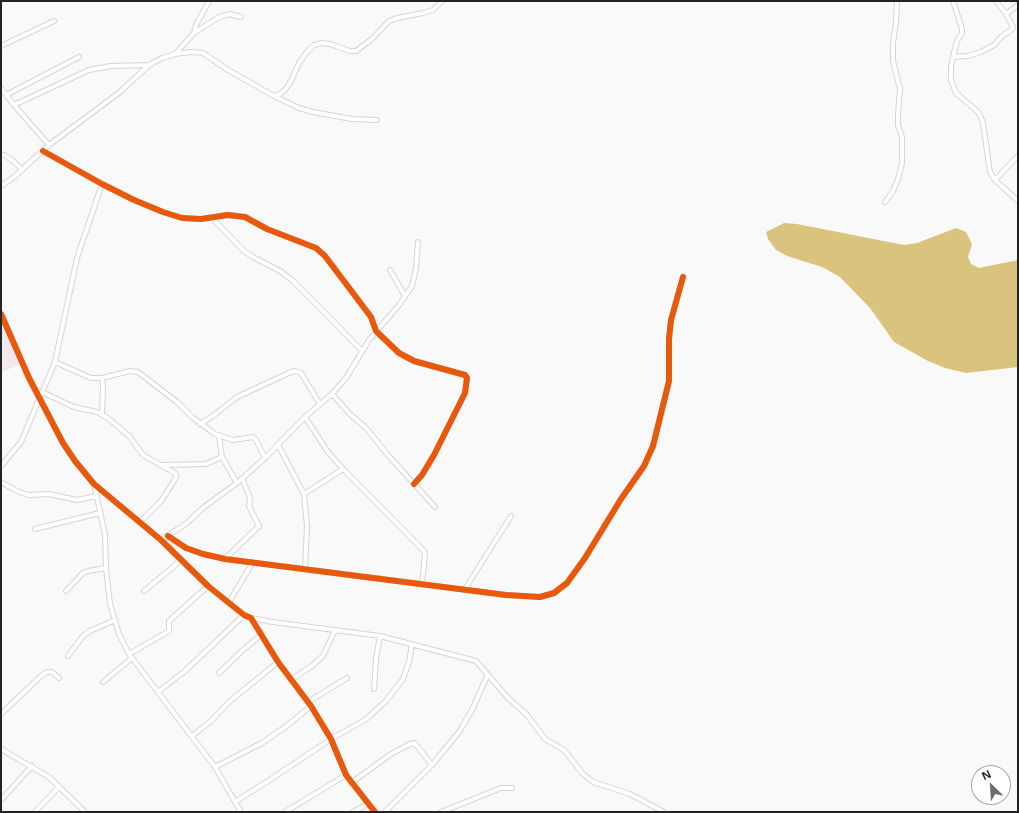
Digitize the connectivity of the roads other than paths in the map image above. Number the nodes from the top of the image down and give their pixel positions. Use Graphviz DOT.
graph roads {
  1 [pos="209,1"];
  2 [pos="442,1"];
  3 [pos="897,1"];
  4 [pos="953,1"];
  5 [pos="996,1"];
  6 [pos="1018,5"];
  7 [pos="1006,14"];
  8 [pos="241,17"];
  9 [pos="54,21"];
  10 [pos="194,33"];
  11 [pos="1,46"];
  12 [pos="175,54"];
  13 [pos="79,57"];
  14 [pos="953,57"];
  15 [pos="149,65"];
  16 [pos="1,88"];
  17 [pos="4,94"];
  18 [pos="274,96"];
  19 [pos="14,105"];
  20 [pos="377,120"];
  21 [pos="49,145"];
  22 [pos="43,151"];
  23 [pos="1,155"];
  24 [pos="1018,156"];
  25 [pos="22,169"];
  26 [pos="995,180"];
  27 [pos="102,184"];
  28 [pos="1,186"];
  29 [pos="1018,201"];
  30 [pos="885,202"];
  31 [pos="212,218"];
  32 [pos="418,242"];
  33 [pos="390,270"];
  34 [pos="683,277"];
  35 [pos="405,296"];
  36 [pos="1,314"];
  37 [pos="376,331"];
  38 [pos="362,351"];
  39 [pos="55,362"];
  40 [pos="102,378"];
  41 [pos="42,392"];
  42 [pos="332,394"];
  43 [pos="40,398"];
  44 [pos="320,404"];
  45 [pos="102,415"];
  46 [pos="305,417"];
  47 [pos="200,424"];
  48 [pos="219,436"];
  49 [pos="278,445"];
  50 [pos="222,457"];
  51 [pos="265,458"];
  52 [pos="161,465"];
  53 [pos="1,466"];
  54 [pos="342,468"];
  55 [pos="242,478"];
  56 [pos="1,482"];
  57 [pos="237,483"];
  58 [pos="94,484"];
  59 [pos="414,484"];
  60 [pos="304,494"];
  61 [pos="96,496"];
  62 [pos="435,507"];
  63 [pos="100,512"];
  64 [pos="511,516"];
  65 [pos="140,522"];
  66 [pos="35,529"];
  67 [pos="168,536"];
  68 [pos="161,540"];
  69 [pos="181,559"];
  70 [pos="225,559"];
  71 [pos="253,562"];
  72 [pos="106,568"];
  73 [pos="305,569"];
  74 [pos="422,584"];
  75 [pos="208,586"];
  76 [pos="465,589"];
  77 [pos="66,591"];
  78 [pos="144,591"];
  79 [pos="229,602"];
  80 [pos="244,615"];
  81 [pos="251,618"];
  82 [pos="115,620"];
  83 [pos="335,630"];
  84 [pos="261,635"];
  85 [pos="380,636"];
  86 [pos="412,644"];
  87 [pos="68,656"];
  88 [pos="130,656"];
  89 [pos="278,662"];
  90 [pos="219,673"];
  91 [pos="488,674"];
  92 [pos="59,678"];
  93 [pos="346,678"];
  94 [pos="290,680"];
  95 [pos="103,682"];
  96 [pos="374,689"];
  97 [pos="158,692"];
  98 [pos="309,704"];
  99 [pos="1,714"];
  100 [pos="192,736"];
  101 [pos="331,739"];
  102 [pos="1,750"];
  103 [pos="432,765"];
  104 [pos="32,766"];
  105 [pos="215,767"];
  106 [pos="346,775"];
  107 [pos="351,783"];
  108 [pos="59,787"];
  109 [pos="512,788"];
  110 [pos="1,800"];
  111 [pos="235,802"];
  112 [pos="368,804"];
  113 [pos="35,812"];
  114 [pos="84,812"];
  115 [pos="241,812"];
  116 [pos="285,812"];
  117 [pos="353,812"];
  118 [pos="374,812"];
  119 [pos="385,812"];
  120 [pos="441,812"];
  121 [pos="664,812"];
  1 -- 10 [label="street"];
  2 -- 18 [label="street"];
  3 -- 30 [label="street"];
  4 -- 14 [label="street"];
  5 -- 7 [label="street"];
  6 -- 7 [label="street"];
  7 -- 14 [label="street"];
  8 -- 10 [label="street"];
  9 -- 11 [label="street"];
  10 -- 12 [label="street"];
  12 -- 15 [label="street"];
  12 -- 18 [label="street"];
  13 -- 17 [label="street"];
  14 -- 26 [label="street"];
  15 -- 19 [label="street"];
  15 -- 21 [label="street"];
  16 -- 17 [label="street"];
  17 -- 19 [label="street"];
  18 -- 20 [label="street"];
  19 -- 21 [label="street"];
  21 -- 22 [label="street"];
  22 -- 25 [label="street"];
  22 -- 27 [label="street"];
  23 -- 25 [label="street"];
  24 -- 26 [label="street"];
  25 -- 28 [label="street"];
  26 -- 29 [label="street"];
  27 -- 31 [label="street"];
  27 -- 39 [label="street"];
  31 -- 37 [label="street"];
  31 -- 38 [label="street"];
  32 -- 35 [label="street"];
  33 -- 35 [label="street"];
  34 -- 76 [label="street"];
  35 -- 37 [label="street"];
  36 -- 43 [label="street"];
  37 -- 38 [label="street"];
  37 -- 59 [label="street"];
  38 -- 42 [label="street"];
  39 -- 40 [label="street"];
  39 -- 41 [label="street"];
  40 -- 45 [label="street"];
  40 -- 47 [label="street"];
  41 -- 43 [label="street"];
  41 -- 45 [label="street"];
  42 -- 44 [label="street"];
  42 -- 59 [label="street"];
  43 -- 53 [label="street"];
  43 -- 58 [label="street"];
  44 -- 46 [label="street"];
  44 -- 47 [label="street"];
  45 -- 52 [label="street"];
  46 -- 49 [label="street"];
  46 -- 54 [label="street"];
  47 -- 48 [label="street"];
  48 -- 50 [label="street"];
  48 -- 51 [label="street"];
  49 -- 51 [label="street"];
  49 -- 60 [label="street"];
  50 -- 52 [label="street"];
  50 -- 57 [label="street"];
  51 -- 55 [label="street"];
  52 -- 65 [label="street"];
  54 -- 60 [label="street"];
  54 -- 74 [label="street"];
  55 -- 57 [label="street"];
  55 -- 70 [label="street"];
  56 -- 61 [label="street"];
  57 -- 67 [label="street"];
  58 -- 61 [label="street"];
  58 -- 65 [label="street"];
  59 -- 62 [label="street"];
  60 -- 73 [label="street"];
  61 -- 63 [label="street"];
  63 -- 66 [label="street"];
  63 -- 72 [label="street"];
  64 -- 76 [label="street"];
  65 -- 68 [label="street"];
  67 -- 68 [label="street"];
  67 -- 70 [label="street"];
  68 -- 69 [label="street"];
  69 -- 75 [label="street"];
  69 -- 78 [label="street"];
  70 -- 71 [label="street"];
  71 -- 73 [label="street"];
  71 -- 79 [label="street"];
  72 -- 77 [label="street"];
  72 -- 82 [label="street"];
  73 -- 74 [label="street"];
  74 -- 76 [label="street"];
  75 -- 79 [label="street"];
  75 -- 88 [label="street"];
  79 -- 80 [label="street"];
  80 -- 81 [label="street"];
  80 -- 97 [label="street"];
  81 -- 83 [label="street"];
  81 -- 84 [label="street"];
  82 -- 87 [label="street"];
  82 -- 88 [label="street"];
  83 -- 85 [label="street"];
  83 -- 94 [label="street"];
  84 -- 89 [label="street"];
  84 -- 90 [label="street"];
  85 -- 86 [label="street"];
  85 -- 96 [label="street"];
  86 -- 91 [label="street"];
  86 -- 101 [label="street"];
  88 -- 95 [label="street"];
  88 -- 97 [label="street"];
  89 -- 94 [label="street"];
  89 -- 100 [label="street"];
  91 -- 103 [label="street"];
  91 -- 121 [label="street"];
  92 -- 99 [label="street"];
  93 -- 98 [label="street"];
  94 -- 98 [label="street"];
  97 -- 100 [label="street"];
  98 -- 101 [label="street"];
  98 -- 105 [label="street"];
  100 -- 105 [label="street"];
  101 -- 106 [label="street"];
  101 -- 111 [label="street"];
  102 -- 104 [label="street"];
  103 -- 107 [label="street"];
  103 -- 119 [label="street"];
  104 -- 108 [label="street"];
  104 -- 110 [label="street"];
  105 -- 111 [label="street"];
  106 -- 107 [label="street"];
  106 -- 116 [label="street"];
  107 -- 112 [label="street"];
  108 -- 113 [label="street"];
  108 -- 114 [label="street"];
  109 -- 120 [label="street"];
  111 -- 115 [label="street"];
  112 -- 117 [label="street"];
  112 -- 118 [label="street"];
}
